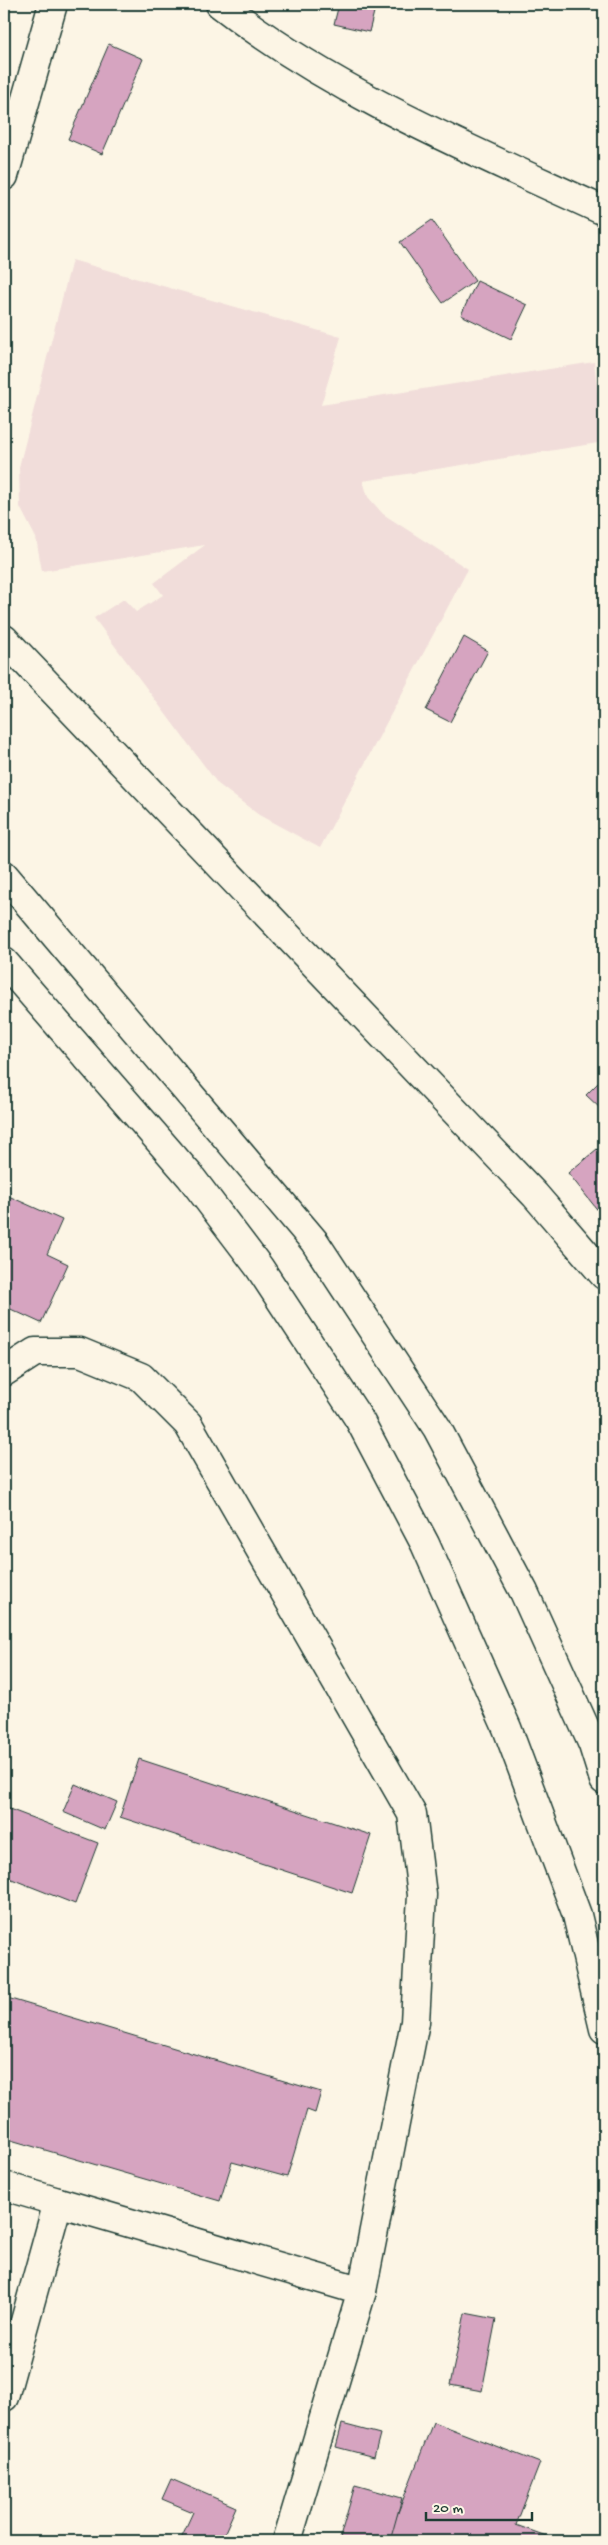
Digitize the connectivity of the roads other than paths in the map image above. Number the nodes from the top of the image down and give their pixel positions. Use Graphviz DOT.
graph roads {
  1 [pos="53,4"];
  2 [pos="220,4"];
  3 [pos="4,176"];
  4 [pos="604,211"];
  5 [pos="4,639"];
  6 [pos="11,884"];
  7 [pos="4,962"];
  8 [pos="604,1275"];
  9 [pos="4,1372"];
  10 [pos="604,1780"];
  11 [pos="604,2028"];
  12 [pos="4,2186"];
  13 [pos="58,2202"];
  14 [pos="362,2292"];
  15 [pos="4,2397"];
  16 [pos="287,2541"];
  1 -- 3 [label="main road"];
  2 -- 4 [label="main road"];
  5 -- 8 [label="main road"];
  6 -- 10 [label="main road"];
  7 -- 11 [label="main road"];
  9 -- 14 [label="main road"];
  12 -- 13 [label="main road"];
  13 -- 14 [label="main road"];
  13 -- 15 [label="main road"];
  14 -- 16 [label="main road"];
}
